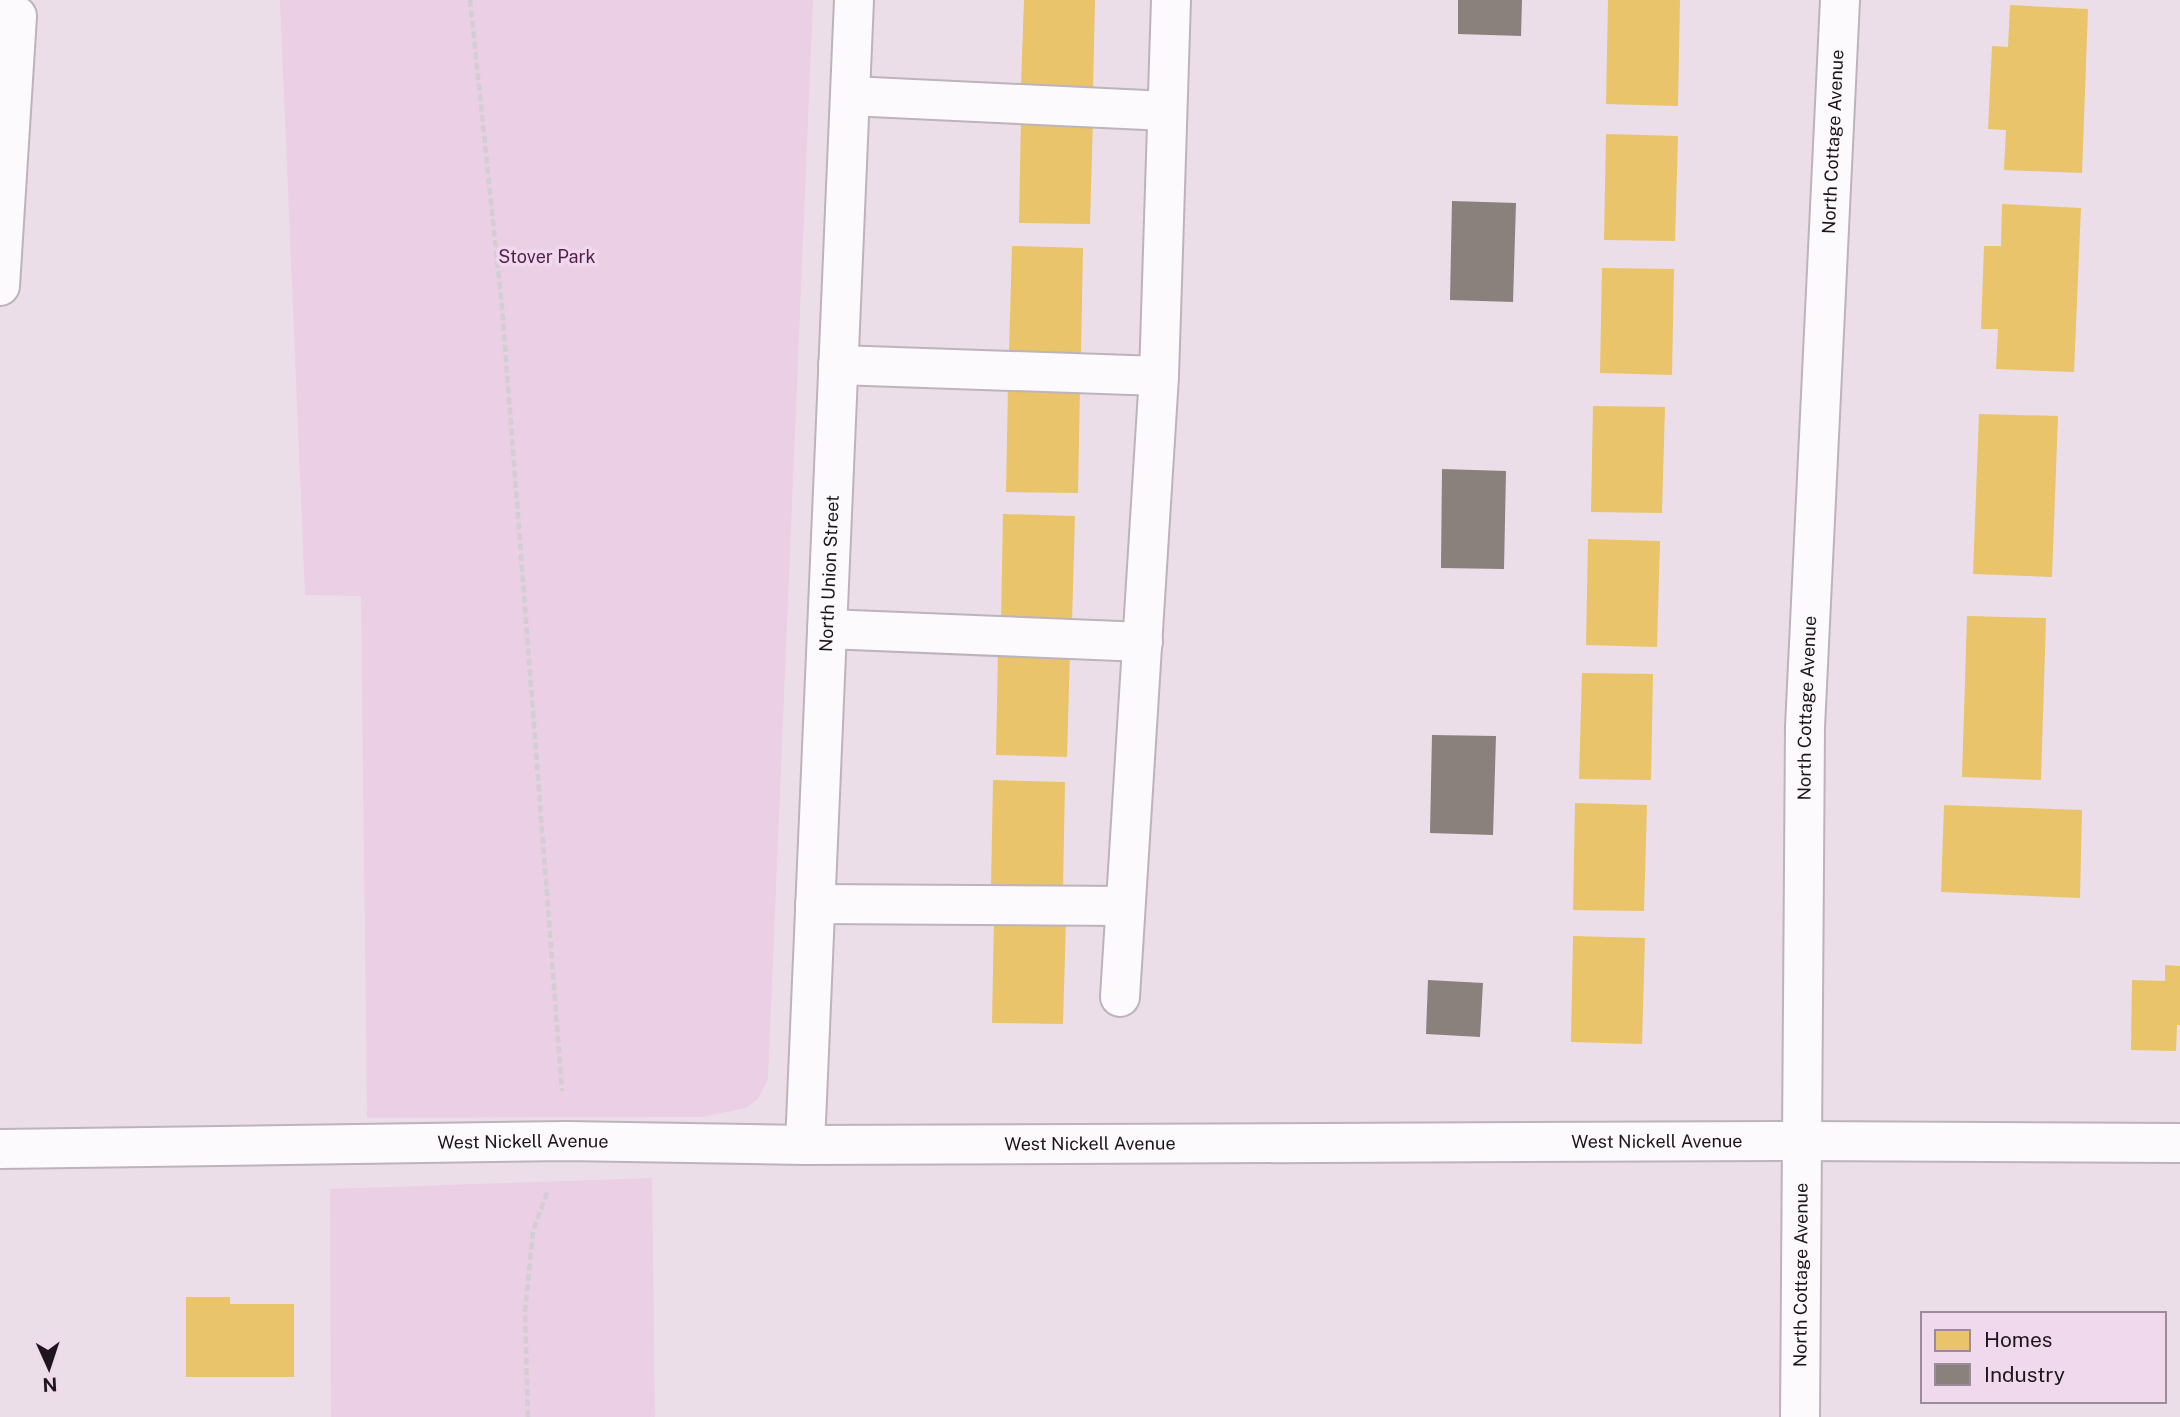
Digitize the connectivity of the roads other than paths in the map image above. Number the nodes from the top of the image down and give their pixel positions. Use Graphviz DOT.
graph roads {
  1 [pos="854,0"];
  2 [pos="1171,0"];
  3 [pos="1840,0"];
  4 [pos="0,15"];
  5 [pos="850,96"];
  6 [pos="1167,111"];
  7 [pos="0,286"];
  8 [pos="838,365"];
  9 [pos="1159,376"];
  10 [pos="827,629"];
  11 [pos="1143,642"];
  12 [pos="815,904"];
  13 [pos="1124,906"];
  14 [pos="1120,997"];
  15 [pos="1802,1141"];
  16 [pos="2180,1143"];
  17 [pos="805,1145"];
  18 [pos="0,1149"];
  19 [pos="1800,1417"];
  1 -- 5 [label="street, North Union Street"];
  2 -- 6 [label="street"];
  3 -- 15 [label="street, North Cottage Avenue"];
  4 -- 7 [label="street"];
  5 -- 6 [label="street"];
  5 -- 8 [label="street, North Union Street"];
  6 -- 9 [label="street"];
  8 -- 9 [label="street"];
  8 -- 10 [label="street, North Union Street"];
  9 -- 11 [label="street"];
  10 -- 11 [label="street"];
  10 -- 12 [label="street, North Union Street"];
  11 -- 13 [label="street"];
  12 -- 13 [label="street"];
  12 -- 17 [label="street, North Union Street"];
  13 -- 14 [label="street"];
  15 -- 16 [label="street, West Nickell Avenue"];
  15 -- 17 [label="street, West Nickell Avenue"];
  15 -- 19 [label="street, North Cottage Avenue"];
  17 -- 18 [label="street, West Nickell Avenue"];
}
